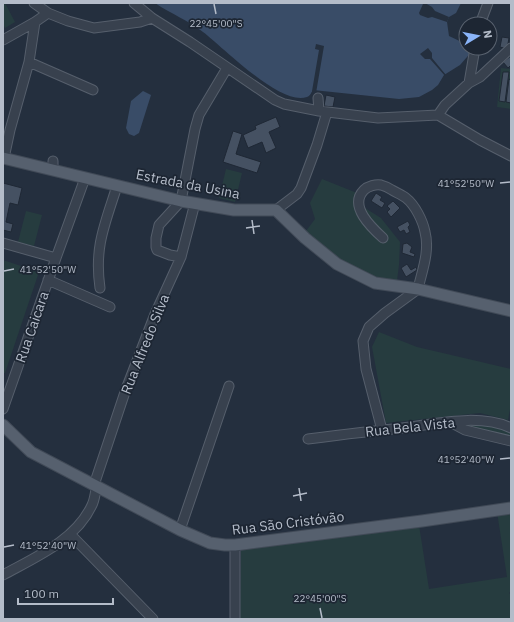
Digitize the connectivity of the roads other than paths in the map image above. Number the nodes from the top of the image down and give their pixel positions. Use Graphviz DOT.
graph roads {
  1 [pos="34,3"];
  2 [pos="134,3"];
  3 [pos="488,3"];
  4 [pos="48,13"];
  5 [pos="483,16"];
  6 [pos="152,18"];
  7 [pos="35,22"];
  8 [pos="3,40"];
  9 [pos="510,50"];
  10 [pos="474,56"];
  11 [pos="29,62"];
  12 [pos="227,68"];
  13 [pos="469,83"];
  14 [pos="93,90"];
  15 [pos="318,98"];
  16 [pos="323,111"];
  17 [pos="438,115"];
  18 [pos="511,156"];
  19 [pos="3,158"];
  20 [pos="85,178"];
  21 [pos="117,186"];
  22 [pos="182,201"];
  23 [pos="195,203"];
  24 [pos="276,210"];
  25 [pos="383,238"];
  26 [pos="3,243"];
  27 [pos="181,257"];
  28 [pos="56,258"];
  29 [pos="48,280"];
  30 [pos="100,288"];
  31 [pos="418,289"];
  32 [pos="110,307"];
  33 [pos="511,311"];
  34 [pos="229,386"];
  35 [pos="3,410"];
  36 [pos="450,422"];
  37 [pos="3,425"];
  38 [pos="511,428"];
  39 [pos="382,430"];
  40 [pos="308,438"];
  41 [pos="511,441"];
  42 [pos="95,486"];
  43 [pos="511,508"];
  44 [pos="180,530"];
  45 [pos="70,534"];
  46 [pos="235,545"];
  47 [pos="3,575"];
  48 [pos="151,618"];
  49 [pos="235,619"];
  1 -- 4 [label="street"];
  2 -- 6 [label="street"];
  3 -- 5 [label="street"];
  4 -- 6 [label="street"];
  4 -- 7 [label="street"];
  6 -- 12 [label="street"];
  7 -- 8 [label="street"];
  7 -- 11 [label="street"];
  9 -- 13 [label="street"];
  10 -- 13 [label="street"];
  11 -- 14 [label="street"];
  11 -- 19 [label="street"];
  12 -- 16 [label="street"];
  12 -- 22 [label="street"];
  13 -- 17 [label="street"];
  15 -- 16 [label="street"];
  16 -- 17 [label="street"];
  16 -- 24 [label="street"];
  17 -- 18 [label="street"];
  19 -- 20 [label="main road, Estrada da Usina"];
  20 -- 21 [label="main road, Estrada da Usina"];
  20 -- 28 [label="street, Rua Caicara"];
  21 -- 22 [label="main road, Estrada da Usina"];
  21 -- 30 [label="street"];
  22 -- 23 [label="main road, Estrada da Usina"];
  22 -- 27 [label="street"];
  23 -- 24 [label="main road, Estrada da Usina"];
  23 -- 27 [label="street, Rua Alfredo Silva"];
  24 -- 31 [label="main road"];
  25 -- 31 [label="street"];
  26 -- 28 [label="street"];
  27 -- 42 [label="street, Rua Alfredo Silva"];
  28 -- 29 [label="street, Rua Caicara"];
  29 -- 32 [label="street"];
  29 -- 35 [label="street, Rua Caicara"];
  31 -- 33 [label="main road"];
  31 -- 39 [label="street"];
  34 -- 44 [label="street"];
  36 -- 38 [label="street, Rua Bela Vista"];
  36 -- 39 [label="street, Rua Bela Vista"];
  36 -- 41 [label="street"];
  37 -- 42 [label="main road, Rua São Cristóvão"];
  39 -- 40 [label="street, Rua Bela Vista"];
  42 -- 44 [label="main road, Rua São Cristóvão"];
  42 -- 45 [label="street, Rua Alfredo Silva"];
  43 -- 46 [label="main road, Rua São Cristóvão"];
  44 -- 46 [label="main road, Rua São Cristóvão"];
  45 -- 47 [label="street, Rua Alfredo Silva"];
  45 -- 48 [label="street"];
  46 -- 49 [label="street"];
}
